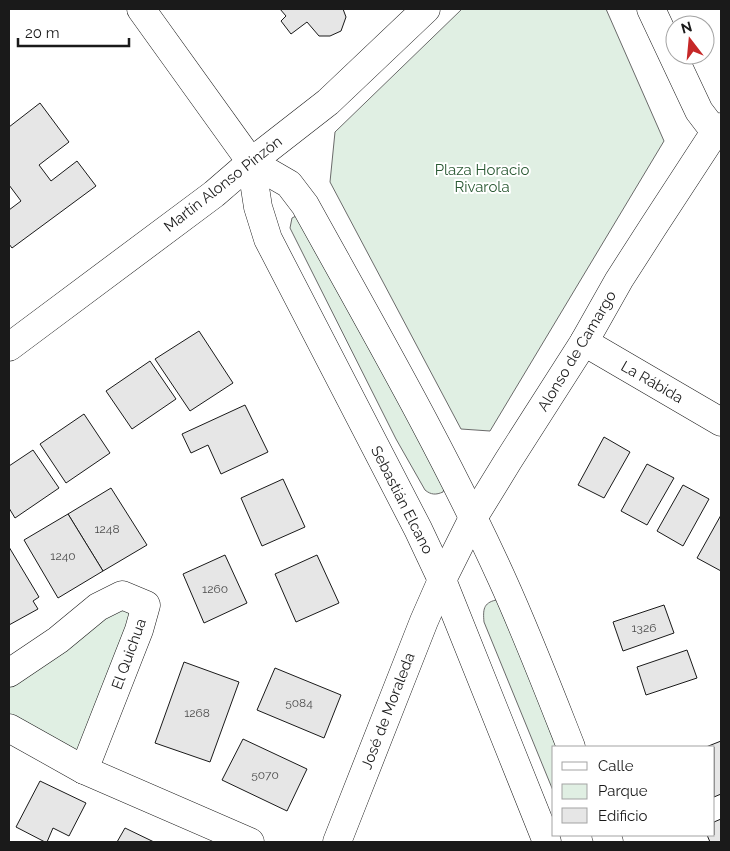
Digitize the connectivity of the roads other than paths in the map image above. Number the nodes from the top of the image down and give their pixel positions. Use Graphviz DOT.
graph roads {
  1 [pos="141,9"];
  2 [pos="426,9"];
  3 [pos="651,9"];
  4 [pos="718,130"];
  5 [pos="251,162"];
  6 [pos="584,342"];
  7 [pos="9,348"];
  8 [pos="721,422"];
  9 [pos="473,518"];
  10 [pos="442,580"];
  11 [pos="9,673"];
  12 [pos="9,728"];
  13 [pos="571,746"];
  14 [pos="84,770"];
  15 [pos="250,842"];
  16 [pos="337,842"];
  17 [pos="547,842"];
  1 -- 5 [label="street, Sebastián Elcano"];
  2 -- 5 [label="street, Martín Alonso Pinzón"];
  3 -- 4 [label="street"];
  4 -- 6 [label="street, Alonso de Camargo"];
  5 -- 7 [label="street, Martín Alonso Pinzón"];
  5 -- 9 [label="street, Sebastián Elcano"];
  5 -- 10 [label="street, Sebastián Elcano"];
  6 -- 8 [label="street, La Rábida"];
  6 -- 9 [label="street, Alonso de Camargo"];
  9 -- 10 [label="street, Alonso de Camargo"];
  9 -- 13 [label="street, Sebastián Elcano"];
  10 -- 16 [label="street, José de Moraleda"];
  10 -- 17 [label="street, Sebastián Elcano"];
  11 -- 14 [label="street, El Quichua"];
  12 -- 14 [label="street"];
  14 -- 15 [label="street"];
}
